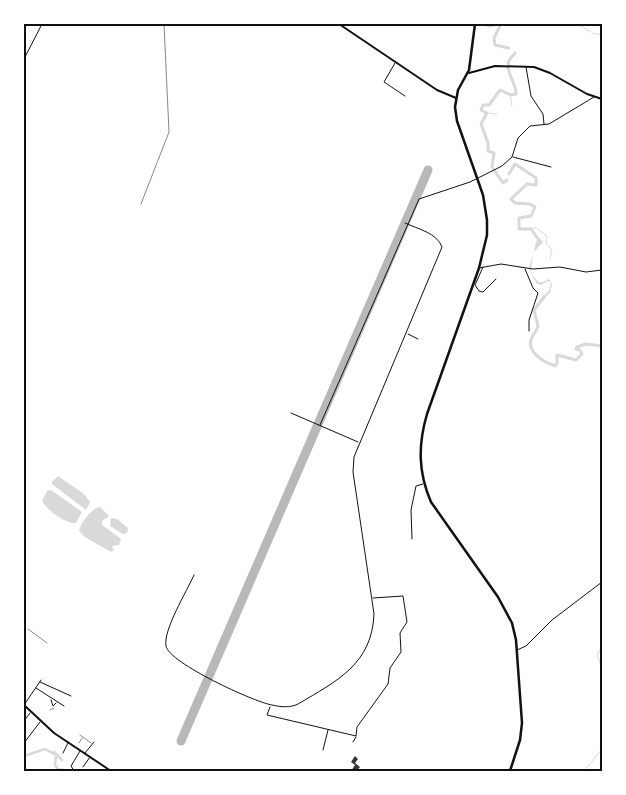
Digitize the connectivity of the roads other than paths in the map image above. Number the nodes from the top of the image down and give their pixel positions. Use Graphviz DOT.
graph roads {
  1 [pos="42,24"];
  2 [pos="164,24"];
  3 [pos="339,24"];
  4 [pos="475,24"];
  5 [pos="24,59"];
  6 [pos="395,62"];
  7 [pos="526,66"];
  8 [pos="468,73"];
  9 [pos="405,96"];
  10 [pos="595,96"];
  11 [pos="456,98"];
  12 [pos="602,99"];
  13 [pos="545,124"];
  14 [pos="512,157"];
  15 [pos="551,167"];
  16 [pos="478,178"];
  17 [pos="141,204"];
  18 [pos="405,223"];
  19 [pos="408,224"];
  20 [pos="484,267"];
  21 [pos="478,268"];
  22 [pos="526,268"];
  23 [pos="602,270"];
  24 [pos="496,279"];
  25 [pos="473,287"];
  26 [pos="529,330"];
  27 [pos="407,334"];
  28 [pos="418,338"];
  29 [pos="291,413"];
  30 [pos="320,425"];
  31 [pos="359,442"];
  32 [pos="424,484"];
  33 [pos="412,539"];
  34 [pos="194,575"];
  35 [pos="602,582"];
  36 [pos="373,598"];
  37 [pos="517,650"];
  38 [pos="36,688"];
  39 [pos="72,696"];
  40 [pos="50,698"];
  41 [pos="57,703"];
  42 [pos="24,704"];
  43 [pos="53,706"];
  44 [pos="64,706"];
  45 [pos="270,707"];
  46 [pos="50,710"];
  47 [pos="30,712"];
  48 [pos="24,721"];
  49 [pos="40,722"];
  50 [pos="328,730"];
  51 [pos="80,735"];
  52 [pos="356,736"];
  53 [pos="83,737"];
  54 [pos="93,742"];
  55 [pos="353,742"];
  56 [pos="24,743"];
  57 [pos="68,743"];
  58 [pos="79,743"];
  59 [pos="323,750"];
  60 [pos="80,751"];
  61 [pos="63,753"];
  62 [pos="85,754"];
  63 [pos="90,757"];
  64 [pos="83,767"];
  65 [pos="106,768"];
  66 [pos="74,771"];
  67 [pos="104,771"];
  68 [pos="111,771"];
  69 [pos="510,771"];
  1 -- 5 [label="street"];
  2 -- 17 [label="lane"];
  3 -- 6 [label="street"];
  4 -- 8 [label="main road"];
  6 -- 9 [label="street"];
  6 -- 11 [label="street"];
  7 -- 8 [label="street"];
  7 -- 10 [label="street"];
  7 -- 13 [label="street"];
  8 -- 11 [label="main road"];
  10 -- 12 [label="street"];
  10 -- 13 [label="street"];
  11 -- 16 [label="main road"];
  13 -- 14 [label="street"];
  14 -- 15 [label="street"];
  14 -- 16 [label="street"];
  16 -- 19 [label="street"];
  16 -- 21 [label="main road"];
  18 -- 19 [label="street"];
  19 -- 27 [label="street"];
  19 -- 30 [label="street"];
  20 -- 21 [label="street"];
  20 -- 22 [label="street"];
  20 -- 25 [label="street"];
  21 -- 25 [label="main road"];
  22 -- 23 [label="street"];
  22 -- 26 [label="street"];
  24 -- 25 [label="street"];
  25 -- 32 [label="main road"];
  27 -- 28 [label="street"];
  27 -- 31 [label="street"];
  29 -- 30 [label="street"];
  30 -- 31 [label="street"];
  31 -- 34 [label="street"];
  32 -- 33 [label="street"];
  32 -- 37 [label="main road"];
  35 -- 37 [label="street"];
  36 -- 52 [label="street"];
  37 -- 69 [label="main road"];
  38 -- 39 [label="street"];
  38 -- 40 [label="street"];
  38 -- 42 [label="street"];
  40 -- 41 [label="street"];
  40 -- 43 [label="street"];
  41 -- 43 [label="street"];
  41 -- 44 [label="street"];
  42 -- 47 [label="street"];
  43 -- 46 [label="lane"];
  45 -- 50 [label="street"];
  47 -- 48 [label="street"];
  47 -- 49 [label="street"];
  49 -- 56 [label="street"];
  49 -- 57 [label="street"];
  50 -- 52 [label="street"];
  50 -- 59 [label="street"];
  51 -- 53 [label="lane"];
  52 -- 55 [label="street"];
  53 -- 54 [label="lane"];
  53 -- 58 [label="lane"];
  54 -- 62 [label="street"];
  57 -- 60 [label="street"];
  57 -- 61 [label="street"];
  60 -- 62 [label="street"];
  60 -- 66 [label="street"];
  62 -- 63 [label="street"];
  63 -- 64 [label="street"];
  63 -- 65 [label="street"];
  65 -- 67 [label="street"];
  65 -- 68 [label="street"];
}
